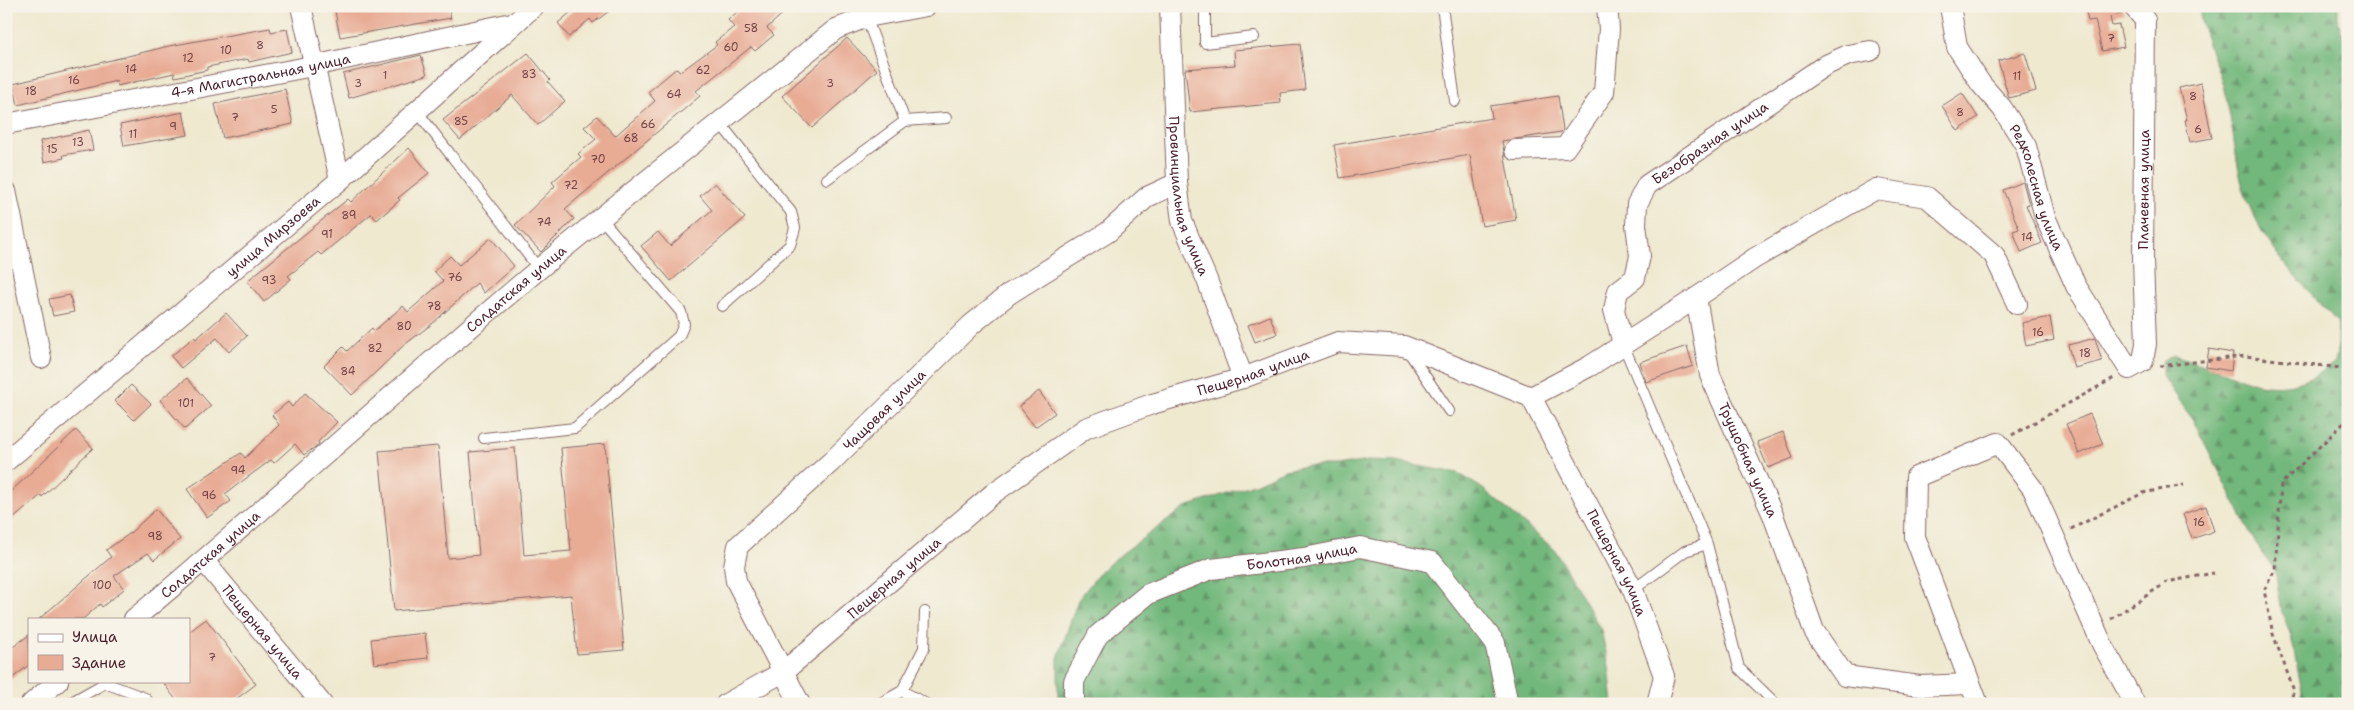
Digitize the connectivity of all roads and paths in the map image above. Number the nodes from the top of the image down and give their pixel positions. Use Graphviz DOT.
graph roads {
  1 [pos="301,6"];
  2 [pos="534,6"];
  3 [pos="926,6"];
  4 [pos="1170,6"];
  5 [pos="1205,6"];
  6 [pos="1442,6"];
  7 [pos="1607,6"];
  8 [pos="1950,6"];
  9 [pos="2133,6"];
  10 [pos="865,12"];
  11 [pos="514,22"];
  12 [pos="1254,37"];
  13 [pos="1870,51"];
  14 [pos="313,66"];
  15 [pos="1455,102"];
  16 [pos="416,110"];
  17 [pos="946,118"];
  18 [pos="905,121"];
  19 [pos="720,123"];
  20 [pos="6,124"];
  21 [pos="1515,150"];
  22 [pos="827,179"];
  23 [pos="340,180"];
  24 [pos="1177,183"];
  25 [pos="6,191"];
  26 [pos="600,218"];
  27 [pos="539,269"];
  28 [pos="1696,298"];
  29 [pos="2018,304"];
  30 [pos="722,306"];
  31 [pos="1624,344"];
  32 [pos="1404,346"];
  33 [pos="41,358"];
  34 [pos="2158,366"];
  35 [pos="2129,369"];
  36 [pos="2348,369"];
  37 [pos="1243,378"];
  38 [pos="1531,397"];
  39 [pos="1449,411"];
  40 [pos="2348,419"];
  41 [pos="484,438"];
  42 [pos="1998,443"];
  43 [pos="6,461"];
  44 [pos="2184,485"];
  45 [pos="2055,537"];
  46 [pos="1707,544"];
  47 [pos="204,561"];
  48 [pos="2214,573"];
  49 [pos="1633,590"];
  50 [pos="925,612"];
  51 [pos="135,618"];
  52 [pos="2096,630"];
  53 [pos="783,672"];
  54 [pos="57,682"];
  55 [pos="1969,684"];
  56 [pos="902,691"];
  57 [pos="31,704"];
  58 [pos="68,704"];
  59 [pos="150,704"];
  60 [pos="322,704"];
  61 [pos="726,704"];
  62 [pos="800,704"];
  63 [pos="879,704"];
  64 [pos="926,704"];
  65 [pos="1074,704"];
  66 [pos="1508,704"];
  67 [pos="1657,704"];
  68 [pos="1776,704"];
  69 [pos="1978,704"];
  70 [pos="2135,704"];
  71 [pos="2289,704"];
  1 -- 14 [label="street"];
  2 -- 11 [label="street, улица Мирзоева"];
  3 -- 10 [label="street, Солдатская улица"];
  4 -- 24 [label="street, Провинциальная улица"];
  5 -- 12 [label="lane"];
  6 -- 15 [label="lane"];
  7 -- 21 [label="street"];
  8 -- 35 [label="street, Редколесная улица"];
  9 -- 35 [label="street, Плачевная улица"];
  10 -- 18 [label="lane"];
  10 -- 19 [label="street, Солдатская улица"];
  11 -- 14 [label="street, 4-я Магистральная улица"];
  11 -- 16 [label="street, улица Мирзоева"];
  13 -- 31 [label="street, Безобразная улица"];
  14 -- 20 [label="street, 4-я Магистральная улица"];
  14 -- 23 [label="street"];
  16 -- 23 [label="street, улица Мирзоева"];
  16 -- 27 [label="lane"];
  17 -- 18 [label="lane"];
  18 -- 22 [label="lane"];
  19 -- 26 [label="street, Солдатская улица"];
  19 -- 30 [label="lane"];
  23 -- 43 [label="street, улица Мирзоева"];
  24 -- 37 [label="street, Провинциальная улица"];
  24 -- 53 [label="street, Чащовая улица"];
  25 -- 33 [label="street"];
  26 -- 27 [label="street, Солдатская улица"];
  26 -- 41 [label="lane"];
  27 -- 47 [label="street, Солдатская улица"];
  28 -- 29 [label="street"];
  28 -- 31 [label="street"];
  28 -- 55 [label="street, Трущобная улица"];
  31 -- 38 [label="street"];
  31 -- 46 [label="lane"];
  32 -- 37 [label="street, Пещерная улица"];
  32 -- 38 [label="street, Пещерная улица"];
  32 -- 39 [label="lane"];
  34 -- 36 [label="path"];
  35 -- 42 [label="path"];
  37 -- 53 [label="street, Пещерная улица"];
  38 -- 49 [label="street, Пещерная улица"];
  40 -- 71 [label="path"];
  42 -- 45 [label="street"];
  42 -- 55 [label="street"];
  44 -- 45 [label="path"];
  45 -- 52 [label="street"];
  46 -- 49 [label="lane"];
  46 -- 68 [label="lane"];
  47 -- 51 [label="street, Солдатская улица"];
  47 -- 60 [label="street, Пещерная улица"];
  48 -- 52 [label="path"];
  49 -- 67 [label="street, Пещерная улица"];
  50 -- 56 [label="lane"];
  52 -- 70 [label="street"];
  53 -- 61 [label="street, Пещерная улица"];
  53 -- 62 [label="street, Чащовая улица"];
  54 -- 57 [label="street"];
  55 -- 69 [label="street"];
  56 -- 63 [label="lane"];
  56 -- 64 [label="lane"];
  58 -- 59 [label="lane"];
  65 -- 66 [label="street, Болотная улица"];
}
